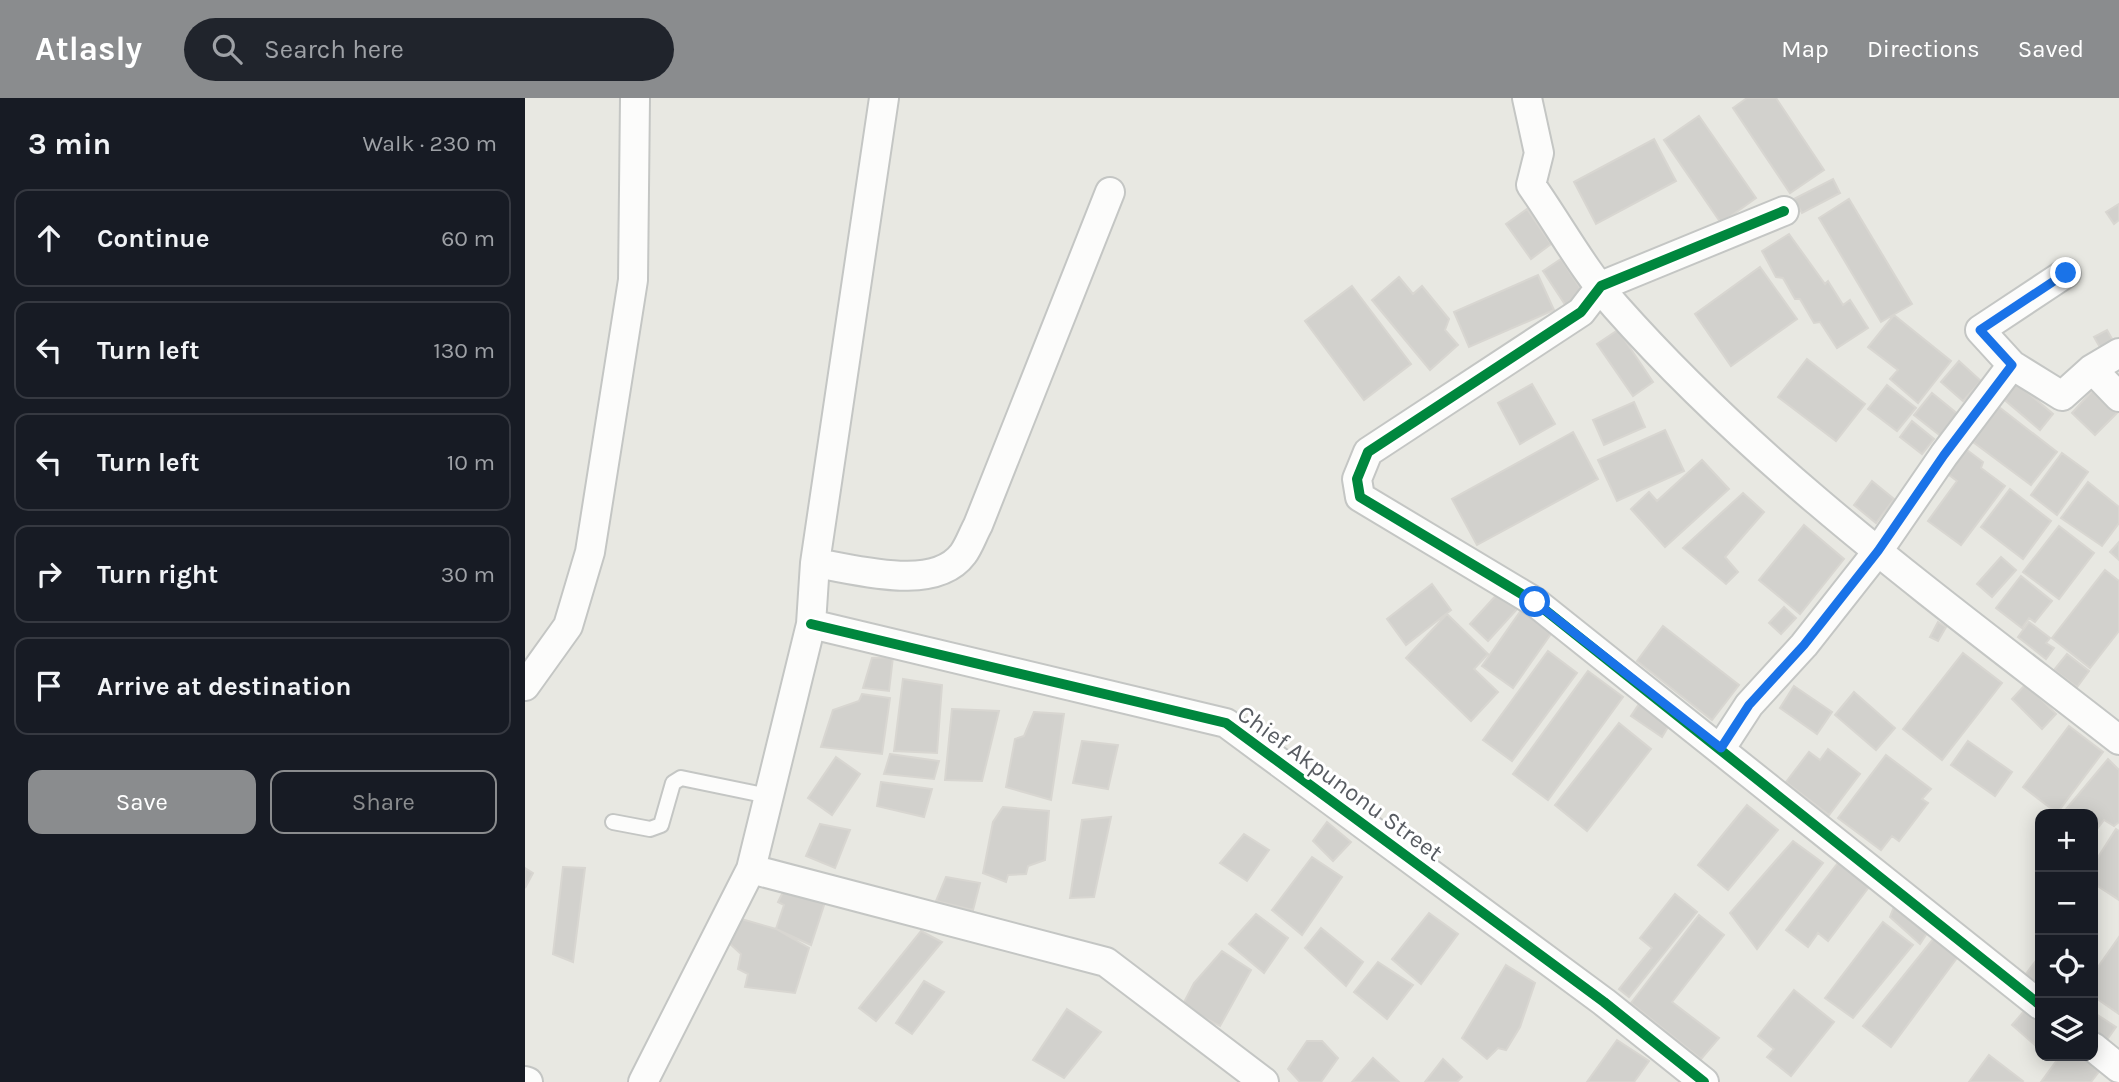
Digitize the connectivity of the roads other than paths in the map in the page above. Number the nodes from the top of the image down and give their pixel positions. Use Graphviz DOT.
graph roads {
  1 [pos="635,98"];
  2 [pos="884,98"];
  3 [pos="1527,98"];
  4 [pos="1110,192"];
  5 [pos="1784,211"];
  6 [pos="2066,273"];
  7 [pos="1601,286"];
  8 [pos="2119,353"];
  9 [pos="2012,365"];
  10 [pos="2092,369"];
  11 [pos="2119,397"];
  12 [pos="1878,551"];
  13 [pos="815,563"];
  14 [pos="811,624"];
  15 [pos="525,686"];
  16 [pos="2119,740"];
  17 [pos="1721,748"];
  18 [pos="768,796"];
  19 [pos="613,822"];
  20 [pos="751,869"];
  21 [pos="2035,1001"];
  22 [pos="2098,1051"];
  23 [pos="2119,1068"];
  24 [pos="643,1082"];
  25 [pos="1264,1082"];
  26 [pos="1704,1082"];
  1 -- 15 [label="street"];
  2 -- 13 [label="street"];
  3 -- 7 [label="street"];
  4 -- 13 [label="street"];
  5 -- 7 [label="street"];
  6 -- 9 [label="street"];
  7 -- 12 [label="street"];
  7 -- 17 [label="street"];
  8 -- 10 [label="street"];
  9 -- 10 [label="street"];
  9 -- 12 [label="street"];
  10 -- 11 [label="street"];
  12 -- 16 [label="street"];
  12 -- 17 [label="street"];
  13 -- 14 [label="street"];
  14 -- 18 [label="street"];
  14 -- 26 [label="street, Chief Akpunonu Street"];
  17 -- 21 [label="street"];
  18 -- 19 [label="lane"];
  18 -- 20 [label="street"];
  20 -- 24 [label="street"];
  20 -- 25 [label="street"];
  22 -- 23 [label="street"];
}
